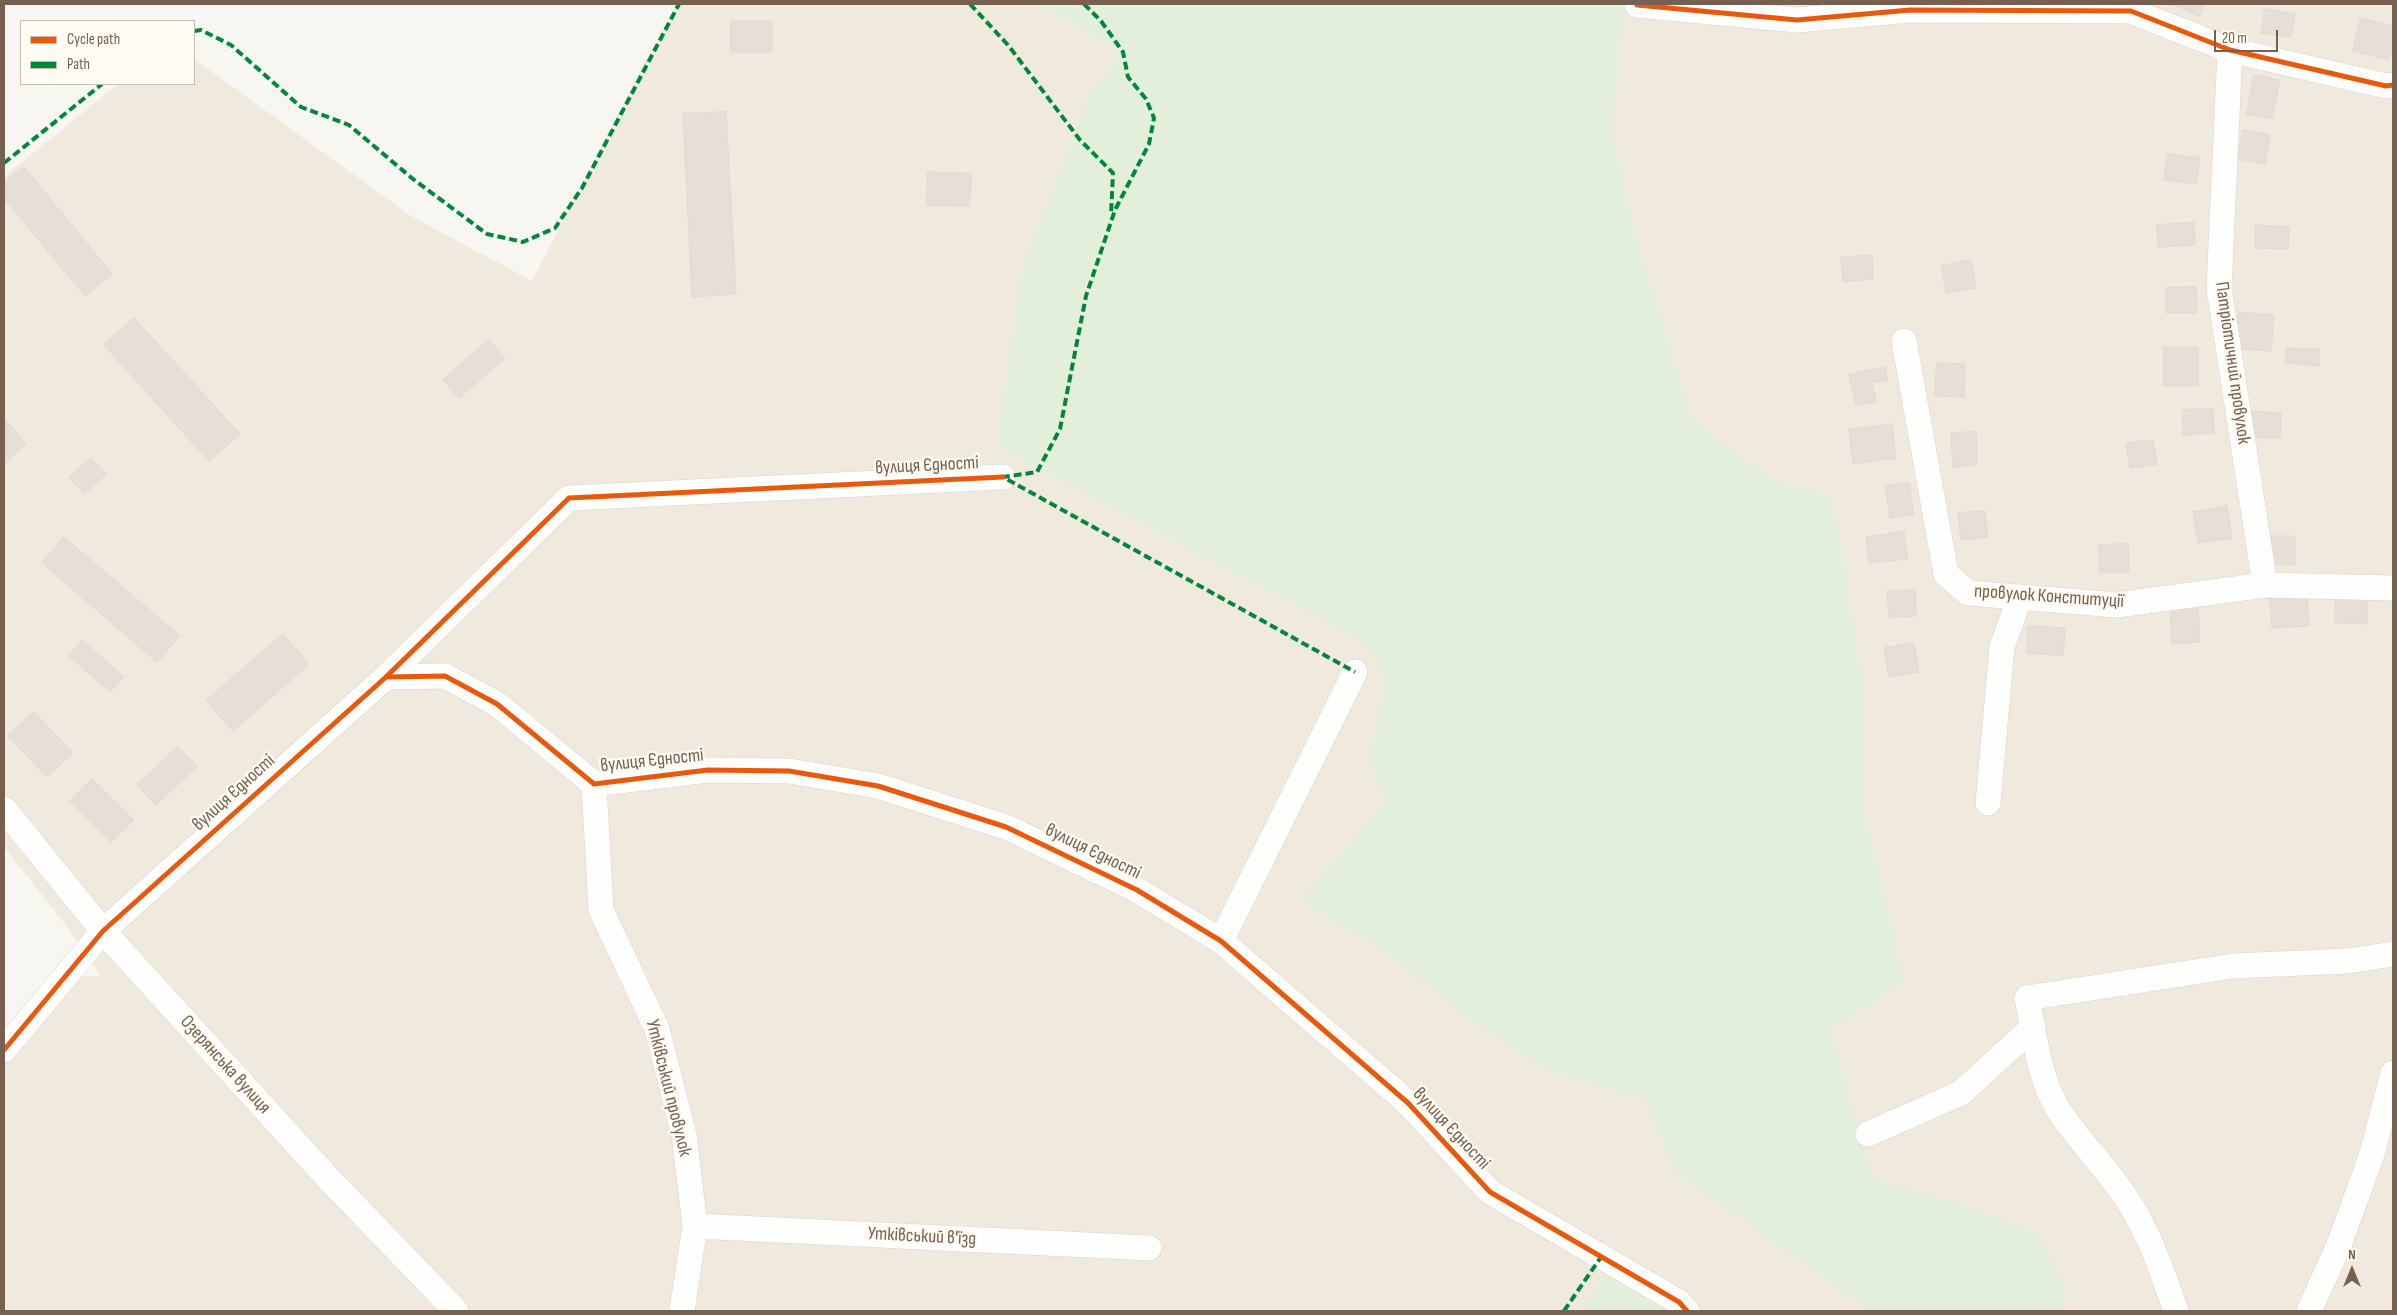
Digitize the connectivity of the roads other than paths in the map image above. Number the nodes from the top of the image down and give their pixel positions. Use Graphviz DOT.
graph roads {
  1 [pos="1637,5"];
  2 [pos="2129,8"];
  3 [pos="2230,50"];
  4 [pos="2393,85"];
  5 [pos="1904,341"];
  6 [pos="1003,477"];
  7 [pos="2265,585"];
  8 [pos="2393,588"];
  9 [pos="2020,597"];
  10 [pos="1355,672"];
  11 [pos="386,677"];
  12 [pos="594,784"];
  13 [pos="1988,803"];
  14 [pos="4,809"];
  15 [pos="103,931"];
  16 [pos="1221,940"];
  17 [pos="2393,954"];
  18 [pos="2033,1027"];
  19 [pos="4,1050"];
  20 [pos="2393,1073"];
  21 [pos="1868,1134"];
  22 [pos="695,1226"];
  23 [pos="1149,1248"];
  24 [pos="456,1311"];
  25 [pos="682,1311"];
  26 [pos="1687,1311"];
  27 [pos="2176,1311"];
  28 [pos="2309,1311"];
  1 -- 2 [label="street"];
  2 -- 3 [label="street"];
  3 -- 4 [label="street"];
  3 -- 7 [label="street, Патріотичний провулок"];
  5 -- 9 [label="street, провулок Конституції"];
  6 -- 11 [label="street, вулиця Єдності"];
  7 -- 8 [label="street, провулок Конституції"];
  7 -- 9 [label="street, провулок Конституції"];
  9 -- 13 [label="street"];
  10 -- 16 [label="street"];
  11 -- 12 [label="street, вулиця Єдності"];
  11 -- 15 [label="street, вулиця Єдності"];
  12 -- 16 [label="street, вулиця Єдності"];
  12 -- 22 [label="street, Утківський провулок"];
  14 -- 15 [label="street, Озерянська вулиця"];
  15 -- 19 [label="street, вулиця Єдності"];
  15 -- 24 [label="street, Озерянська вулиця"];
  16 -- 26 [label="street, вулиця Єдності"];
  17 -- 18 [label="street"];
  18 -- 21 [label="street"];
  18 -- 27 [label="street"];
  20 -- 28 [label="street"];
  22 -- 23 [label="street, Утківський в'їзд"];
  22 -- 25 [label="street, Утківський провулок"];
}
